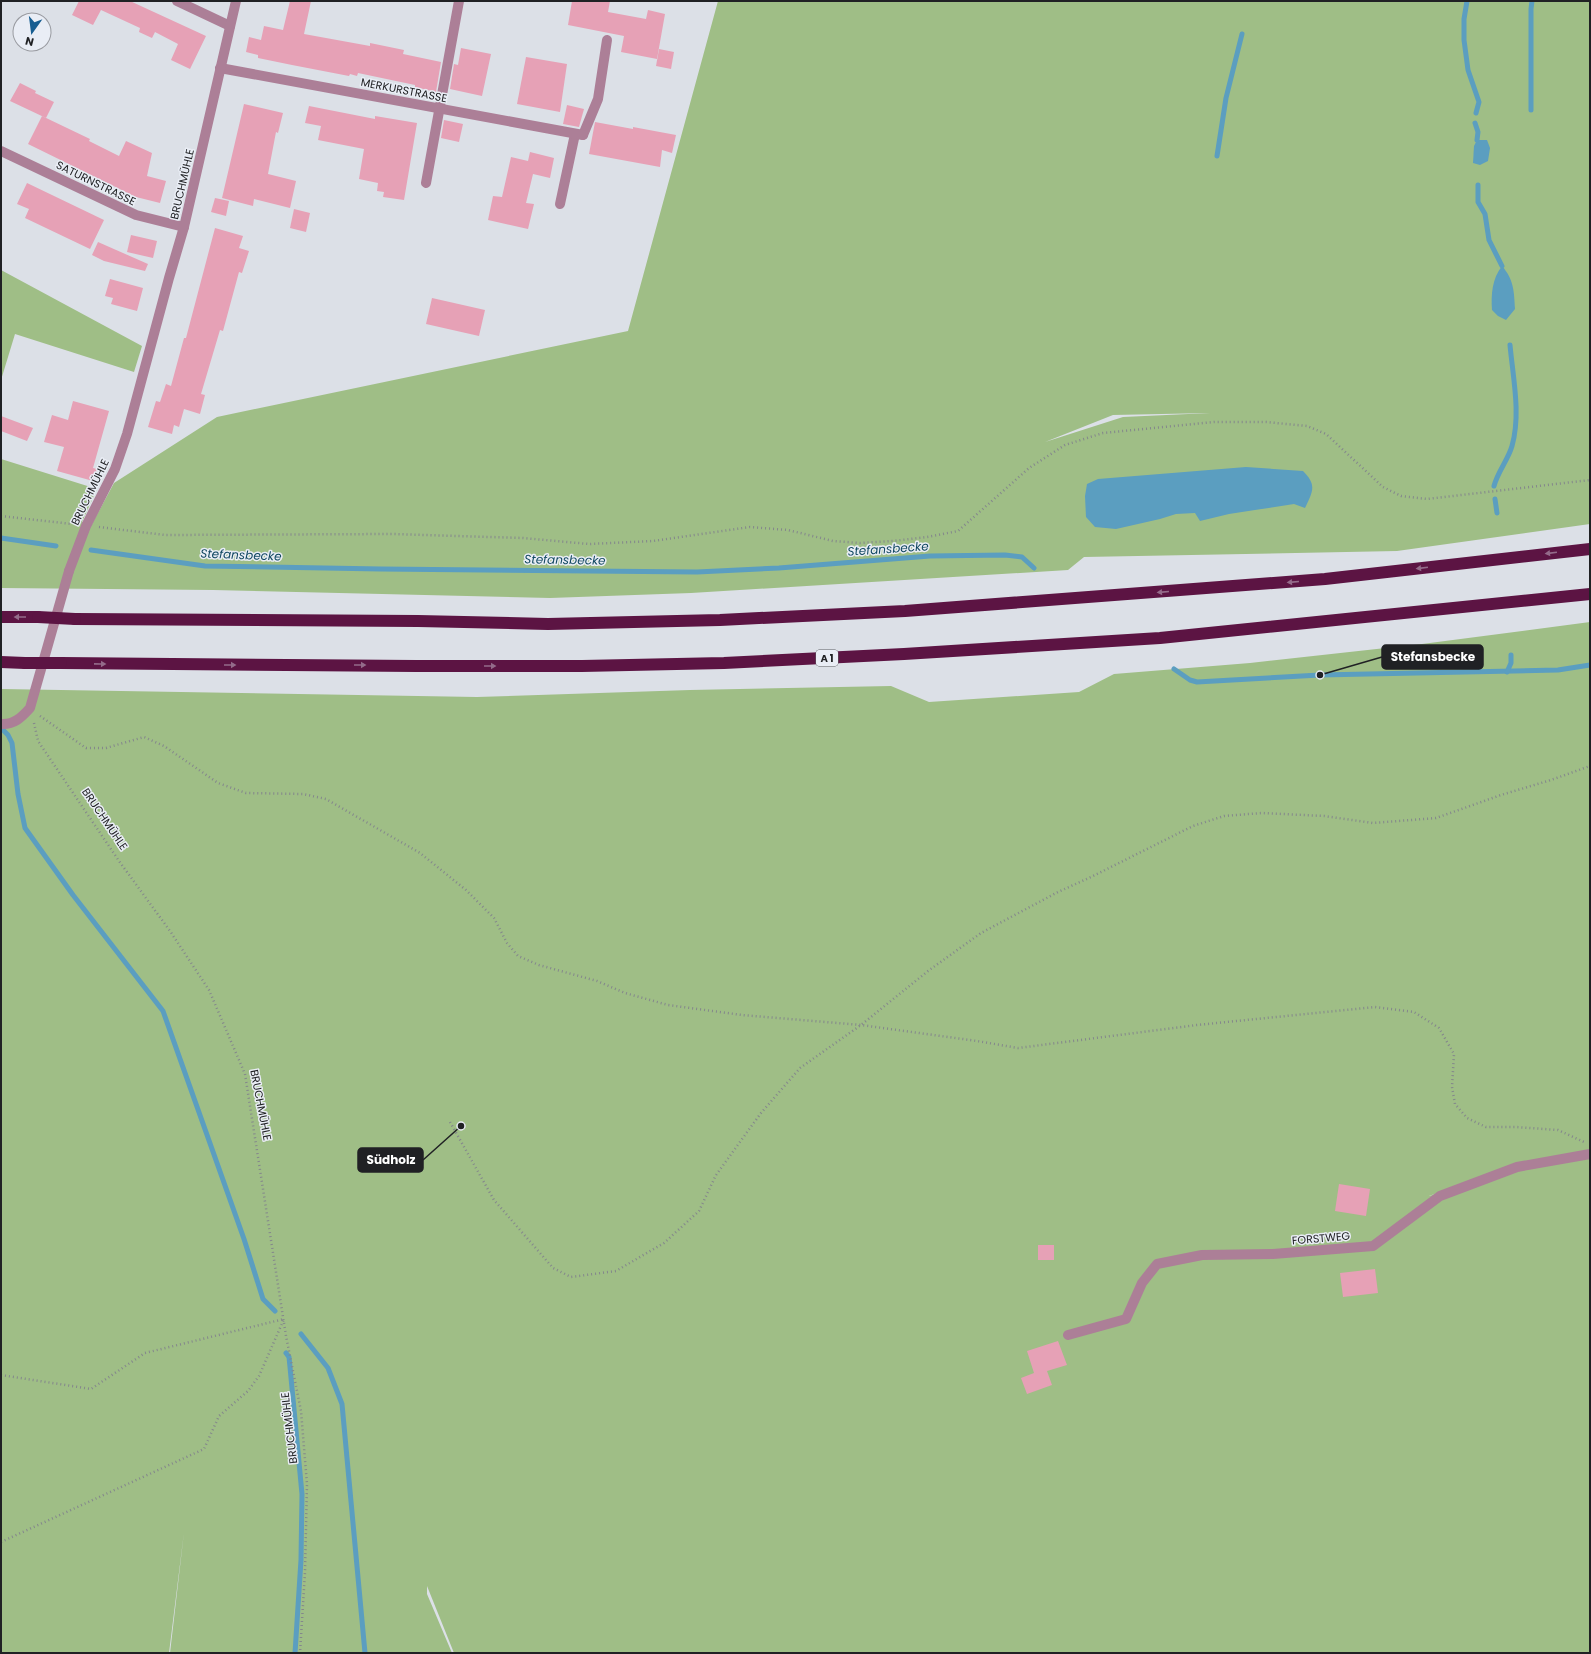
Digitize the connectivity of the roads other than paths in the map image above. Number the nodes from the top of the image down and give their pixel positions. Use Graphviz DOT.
graph roads {
  1 [pos="176,1"];
  2 [pos="236,1"];
  3 [pos="459,1"];
  4 [pos="230,26"];
  5 [pos="607,40"];
  6 [pos="220,68"];
  7 [pos="439,108"];
  8 [pos="579,135"];
  9 [pos="1,151"];
  10 [pos="426,183"];
  11 [pos="560,204"];
  12 [pos="184,227"];
  13 [pos="1590,549"];
  14 [pos="1590,594"];
  15 [pos="1,617"];
  16 [pos="1,662"];
  17 [pos="1,724"];
  18 [pos="1589,1150"];
  19 [pos="1068,1335"];
  1 -- 4 [label="street"];
  2 -- 4 [label="street, BRUCHMÜHLE"];
  3 -- 7 [label="street"];
  4 -- 6 [label="street, BRUCHMÜHLE"];
  5 -- 8 [label="street"];
  6 -- 7 [label="street, MERKURSTRASSE"];
  6 -- 12 [label="street, BRUCHMÜHLE"];
  7 -- 8 [label="street, MERKURSTRASSE"];
  7 -- 10 [label="street"];
  8 -- 11 [label="street"];
  9 -- 12 [label="street, SATURNSTRASSE"];
  12 -- 17 [label="street, BRUCHMÜHLE"];
  13 -- 15 [label="highway, one-way, bridge"];
  16 -- 14 [label="highway, A 1, one-way, bridge"];
  18 -- 19 [label="street, FORSTWEG"];
}
